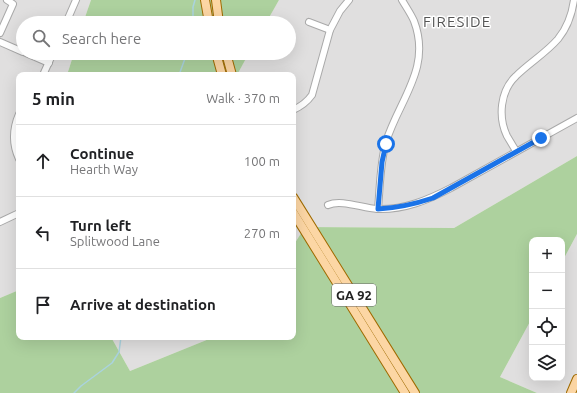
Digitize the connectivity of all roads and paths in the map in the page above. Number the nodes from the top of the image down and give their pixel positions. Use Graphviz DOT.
graph roads {
  1 [pos="7,0"];
  2 [pos="76,0"];
  3 [pos="205,0"];
  4 [pos="216,0"];
  5 [pos="349,0"];
  6 [pos="402,0"];
  7 [pos="574,0"];
  8 [pos="69,16"];
  9 [pos="208,16"];
  10 [pos="219,16"];
  11 [pos="309,22"];
  12 [pos="330,30"];
  13 [pos="0,33"];
  14 [pos="0,42"];
  15 [pos="16,49"];
  16 [pos="42,60"];
  17 [pos="50,60"];
  18 [pos="218,60"];
  19 [pos="228,60"];
  20 [pos="49,63"];
  21 [pos="44,72"];
  22 [pos="221,72"];
  23 [pos="231,72"];
  24 [pos="296,109"];
  25 [pos="577,118"];
  26 [pos="16,121"];
  27 [pos="16,152"];
  28 [pos="516,152"];
  29 [pos="296,202"];
  30 [pos="328,205"];
  31 [pos="378,209"];
  32 [pos="16,214"];
  33 [pos="296,217"];
  34 [pos="0,222"];
  35 [pos="577,379"];
  36 [pos="405,393"];
  37 [pos="415,393"];
  38 [pos="571,393"];
  1 -- 13 [label="street"];
  2 -- 8 [label="street"];
  3 -- 9 [label="main road"];
  4 -- 10 [label="main road"];
  5 -- 12 [label="street"];
  6 -- 31 [label="street"];
  7 -- 28 [label="street"];
  11 -- 12 [label="street"];
  12 -- 24 [label="street"];
  14 -- 15 [label="street"];
  16 -- 20 [label="street"];
  17 -- 20 [label="street"];
  18 -- 22 [label="main road"];
  19 -- 23 [label="main road"];
  20 -- 21 [label="street"];
  25 -- 28 [label="street"];
  26 -- 27 [label="street"];
  28 -- 31 [label="street"];
  29 -- 37 [label="main road, GA 92"];
  30 -- 31 [label="street"];
  32 -- 34 [label="street"];
  33 -- 36 [label="main road, GA 92"];
  35 -- 38 [label="main road"];
}
